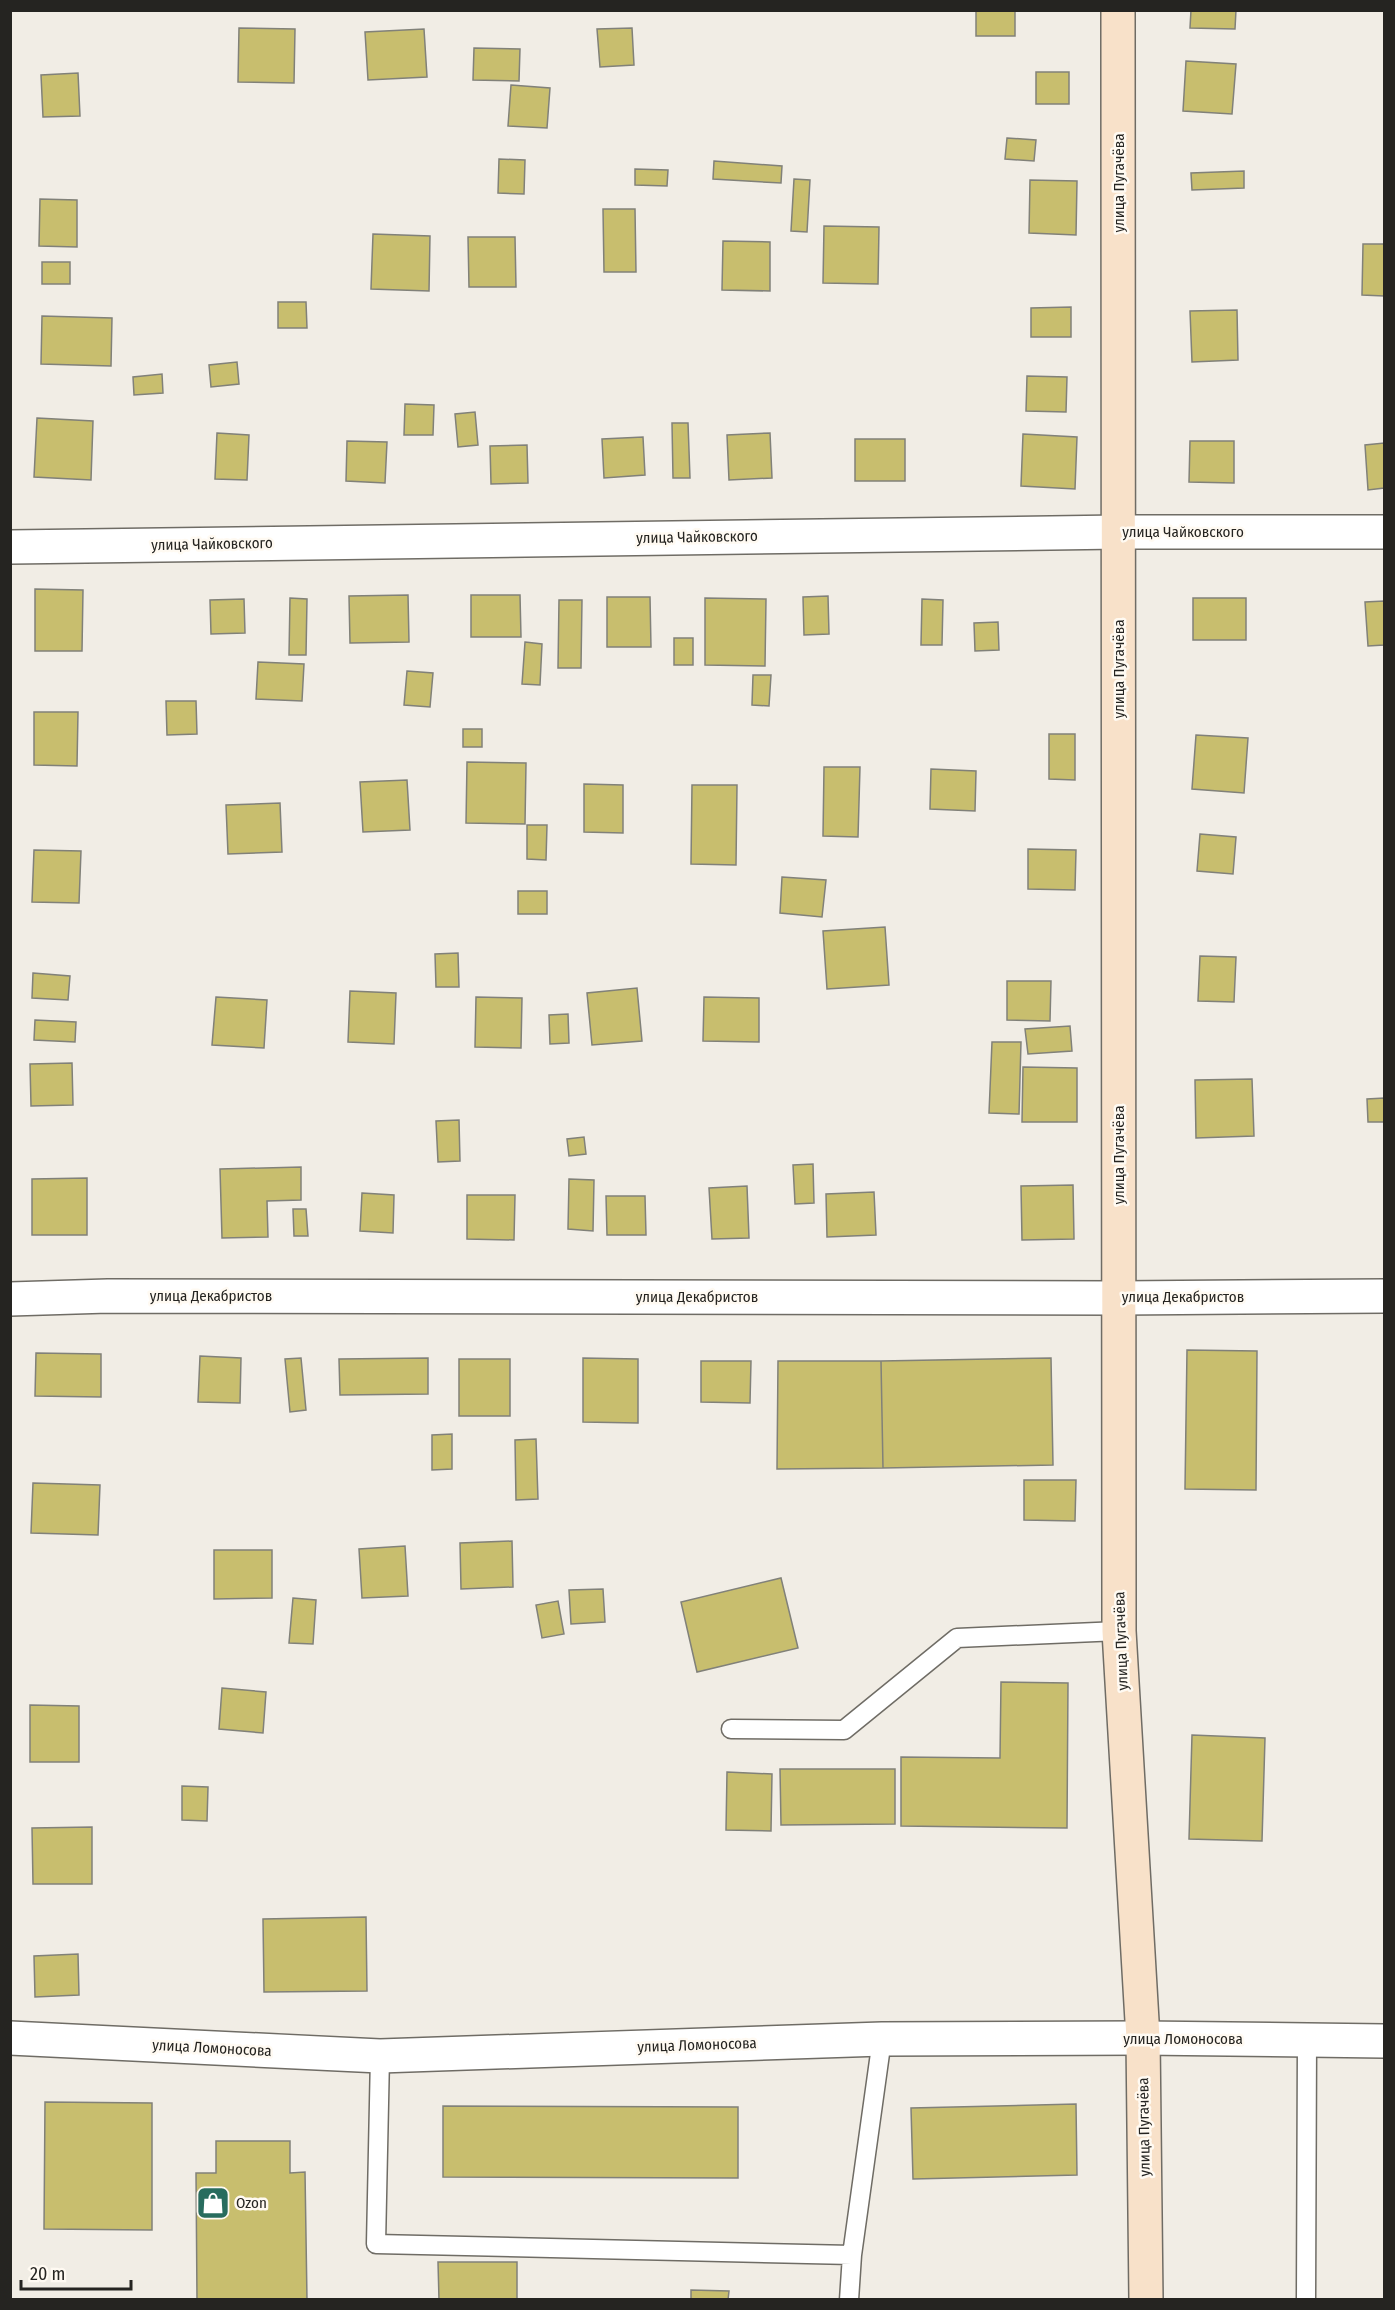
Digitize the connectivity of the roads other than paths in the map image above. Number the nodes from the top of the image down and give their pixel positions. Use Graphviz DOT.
graph roads {
  1 [pos="1118,10"];
  2 [pos="1120,531"];
  3 [pos="1384,532"];
  4 [pos="10,547"];
  5 [pos="1384,1296"];
  6 [pos="1119,1298"];
  7 [pos="10,1299"];
  8 [pos="1119,1631"];
  9 [pos="731,1729"];
  10 [pos="10,2038"];
  11 [pos="1143,2038"];
  12 [pos="882,2039"];
  13 [pos="1307,2040"];
  14 [pos="1384,2041"];
  15 [pos="380,2056"];
  16 [pos="852,2255"];
  17 [pos="849,2300"];
  18 [pos="1146,2300"];
  19 [pos="1306,2300"];
  1 -- 2 [label="street, улица Пугачёва"];
  2 -- 3 [label="street, улица Чайковского"];
  2 -- 4 [label="street, улица Чайковского"];
  2 -- 6 [label="street, улица Пугачёва"];
  5 -- 6 [label="street, улица Декабристов"];
  6 -- 7 [label="street, улица Декабристов"];
  6 -- 8 [label="street, улица Пугачёва"];
  8 -- 9 [label="lane"];
  8 -- 11 [label="street, улица Пугачёва"];
  10 -- 15 [label="street, улица Ломоносова"];
  11 -- 12 [label="street, улица Ломоносова"];
  11 -- 13 [label="street, улица Ломоносова"];
  11 -- 18 [label="street, улица Пугачёва"];
  12 -- 15 [label="street, улица Ломоносова"];
  12 -- 16 [label="lane"];
  13 -- 14 [label="street, улица Ломоносова"];
  13 -- 19 [label="lane"];
  15 -- 16 [label="lane"];
  16 -- 17 [label="lane"];
}
